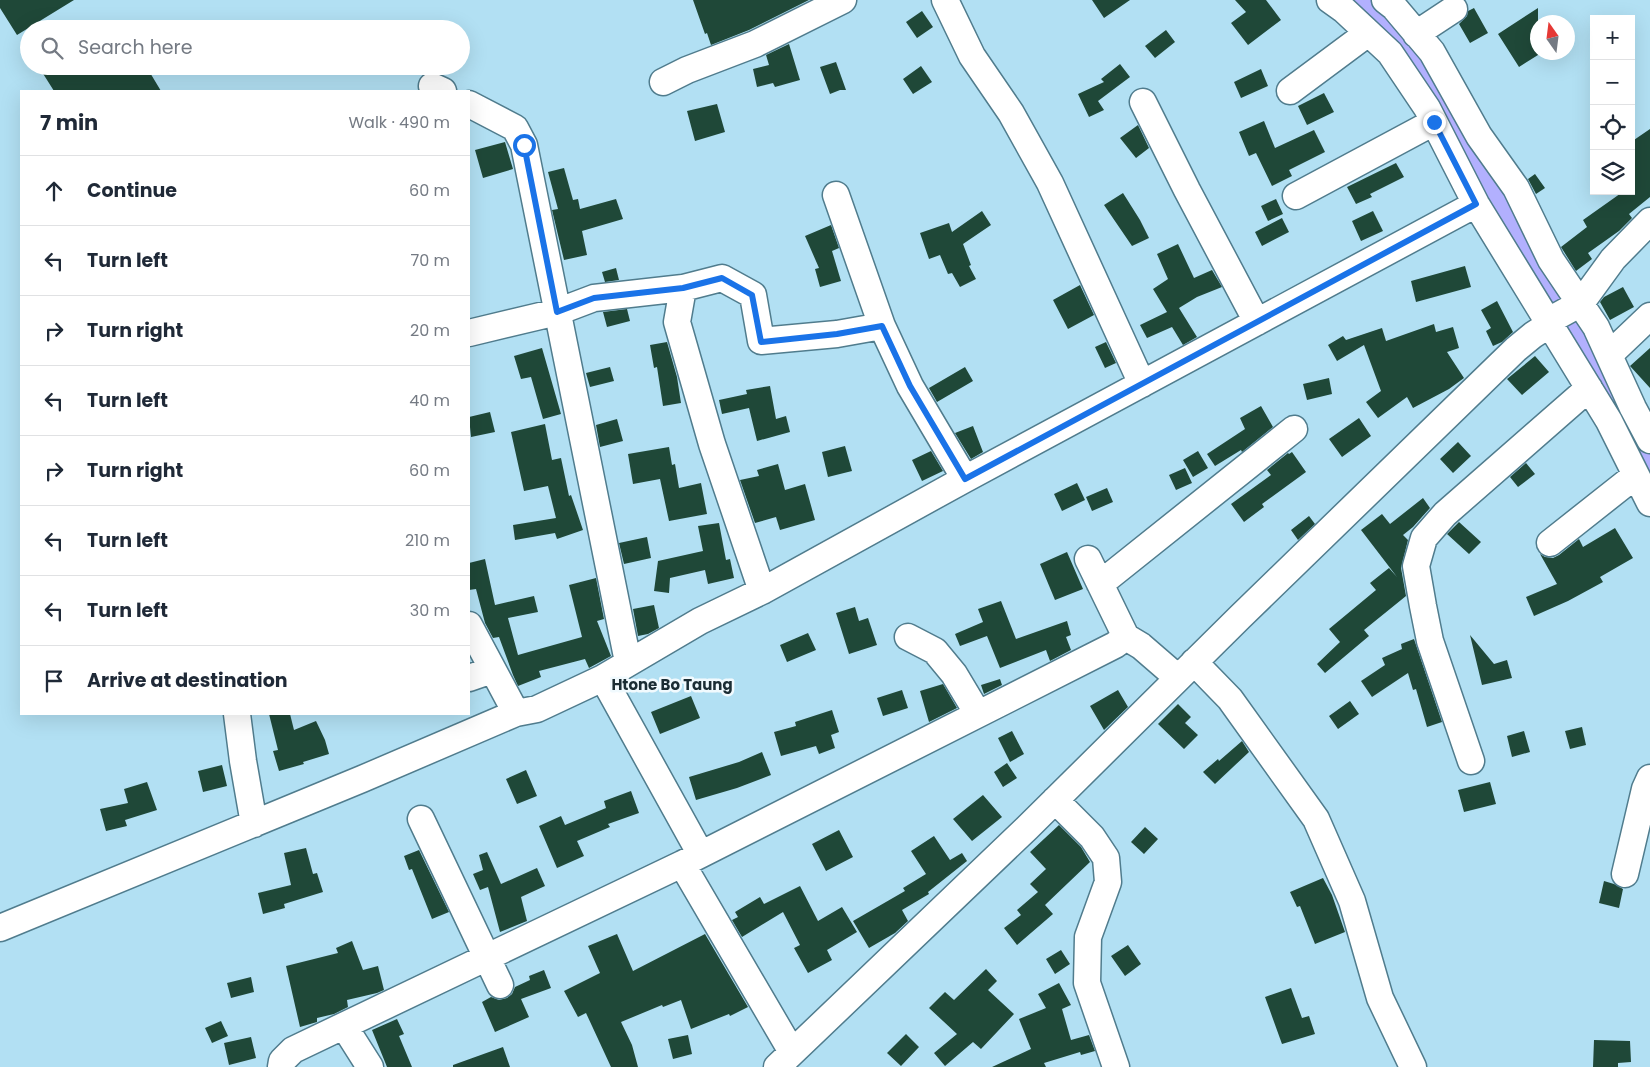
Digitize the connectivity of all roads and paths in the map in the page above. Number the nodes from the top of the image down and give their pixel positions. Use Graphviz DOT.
graph roads {
  1 [pos="843,0"];
  2 [pos="945,0"];
  3 [pos="1330,0"];
  4 [pos="1385,0"];
  5 [pos="1454,9"];
  6 [pos="1368,33"];
  7 [pos="1416,34"];
  8 [pos="663,82"];
  9 [pos="1290,92"];
  10 [pos="1143,102"];
  11 [pos="470,105"];
  12 [pos="1434,122"];
  13 [pos="836,195"];
  14 [pos="1296,196"];
  15 [pos="1476,204"];
  16 [pos="1650,221"];
  17 [pos="683,288"];
  18 [pos="557,312"];
  19 [pos="1564,314"];
  20 [pos="1650,316"];
  21 [pos="1257,322"];
  22 [pos="882,326"];
  23 [pos="470,333"];
  24 [pos="1609,355"];
  25 [pos="1142,384"];
  26 [pos="1589,388"];
  27 [pos="1294,429"];
  28 [pos="1650,440"];
  29 [pos="965,479"];
  30 [pos="1626,483"];
  31 [pos="1650,503"];
  32 [pos="1550,543"];
  33 [pos="1088,559"];
  34 [pos="1100,584"];
  35 [pos="762,591"];
  36 [pos="470,629"];
  37 [pos="908,637"];
  38 [pos="1126,637"];
  39 [pos="628,662"];
  40 [pos="1186,670"];
  41 [pos="480,674"];
  42 [pos="610,689"];
  43 [pos="516,713"];
  44 [pos="978,714"];
  45 [pos="238,715"];
  46 [pos="1471,761"];
  47 [pos="1650,778"];
  48 [pos="1055,800"];
  49 [pos="421,820"];
  50 [pos="254,824"];
  51 [pos="691,858"];
  52 [pos="1625,874"];
  53 [pos="0,928"];
  54 [pos="487,957"];
  55 [pos="500,985"];
  56 [pos="344,1026"];
  57 [pos="784,1060"];
  58 [pos="281,1067"];
  59 [pos="370,1067"];
  60 [pos="1116,1067"];
  61 [pos="1413,1067"];
  1 -- 8 [label="street"];
  2 -- 25 [label="street"];
  3 -- 6 [label="street"];
  4 -- 7 [label="street"];
  5 -- 7 [label="street"];
  6 -- 9 [label="street"];
  6 -- 12 [label="street"];
  7 -- 19 [label="street"];
  10 -- 21 [label="street"];
  11 -- 18 [label="street"];
  12 -- 14 [label="street"];
  12 -- 15 [label="street"];
  13 -- 22 [label="street"];
  15 -- 19 [label="street"];
  15 -- 21 [label="street"];
  16 -- 19 [label="street"];
  17 -- 18 [label="street"];
  17 -- 22 [label="street"];
  17 -- 35 [label="street"];
  18 -- 23 [label="street"];
  18 -- 39 [label="street"];
  19 -- 24 [label="street"];
  19 -- 26 [label="street"];
  19 -- 40 [label="street"];
  20 -- 24 [label="street"];
  21 -- 25 [label="street"];
  22 -- 29 [label="street"];
  24 -- 28 [label="street"];
  25 -- 29 [label="street"];
  26 -- 30 [label="street"];
  26 -- 46 [label="street"];
  27 -- 34 [label="street"];
  29 -- 35 [label="street"];
  30 -- 31 [label="street"];
  30 -- 32 [label="street"];
  33 -- 34 [label="street"];
  34 -- 38 [label="street"];
  35 -- 39 [label="street"];
  36 -- 41 [label="street"];
  37 -- 44 [label="street"];
  38 -- 40 [label="street"];
  38 -- 44 [label="street"];
  39 -- 42 [label="street"];
  40 -- 48 [label="street"];
  40 -- 61 [label="street"];
  41 -- 43 [label="street"];
  42 -- 43 [label="street"];
  42 -- 51 [label="street"];
  43 -- 50 [label="street"];
  44 -- 51 [label="street"];
  45 -- 50 [label="street"];
  47 -- 52 [label="street"];
  48 -- 57 [label="street"];
  48 -- 60 [label="street"];
  49 -- 54 [label="street"];
  50 -- 53 [label="street"];
  51 -- 54 [label="street"];
  51 -- 57 [label="street"];
  54 -- 55 [label="street"];
  54 -- 56 [label="street"];
  56 -- 58 [label="street"];
  56 -- 59 [label="street"];
}
